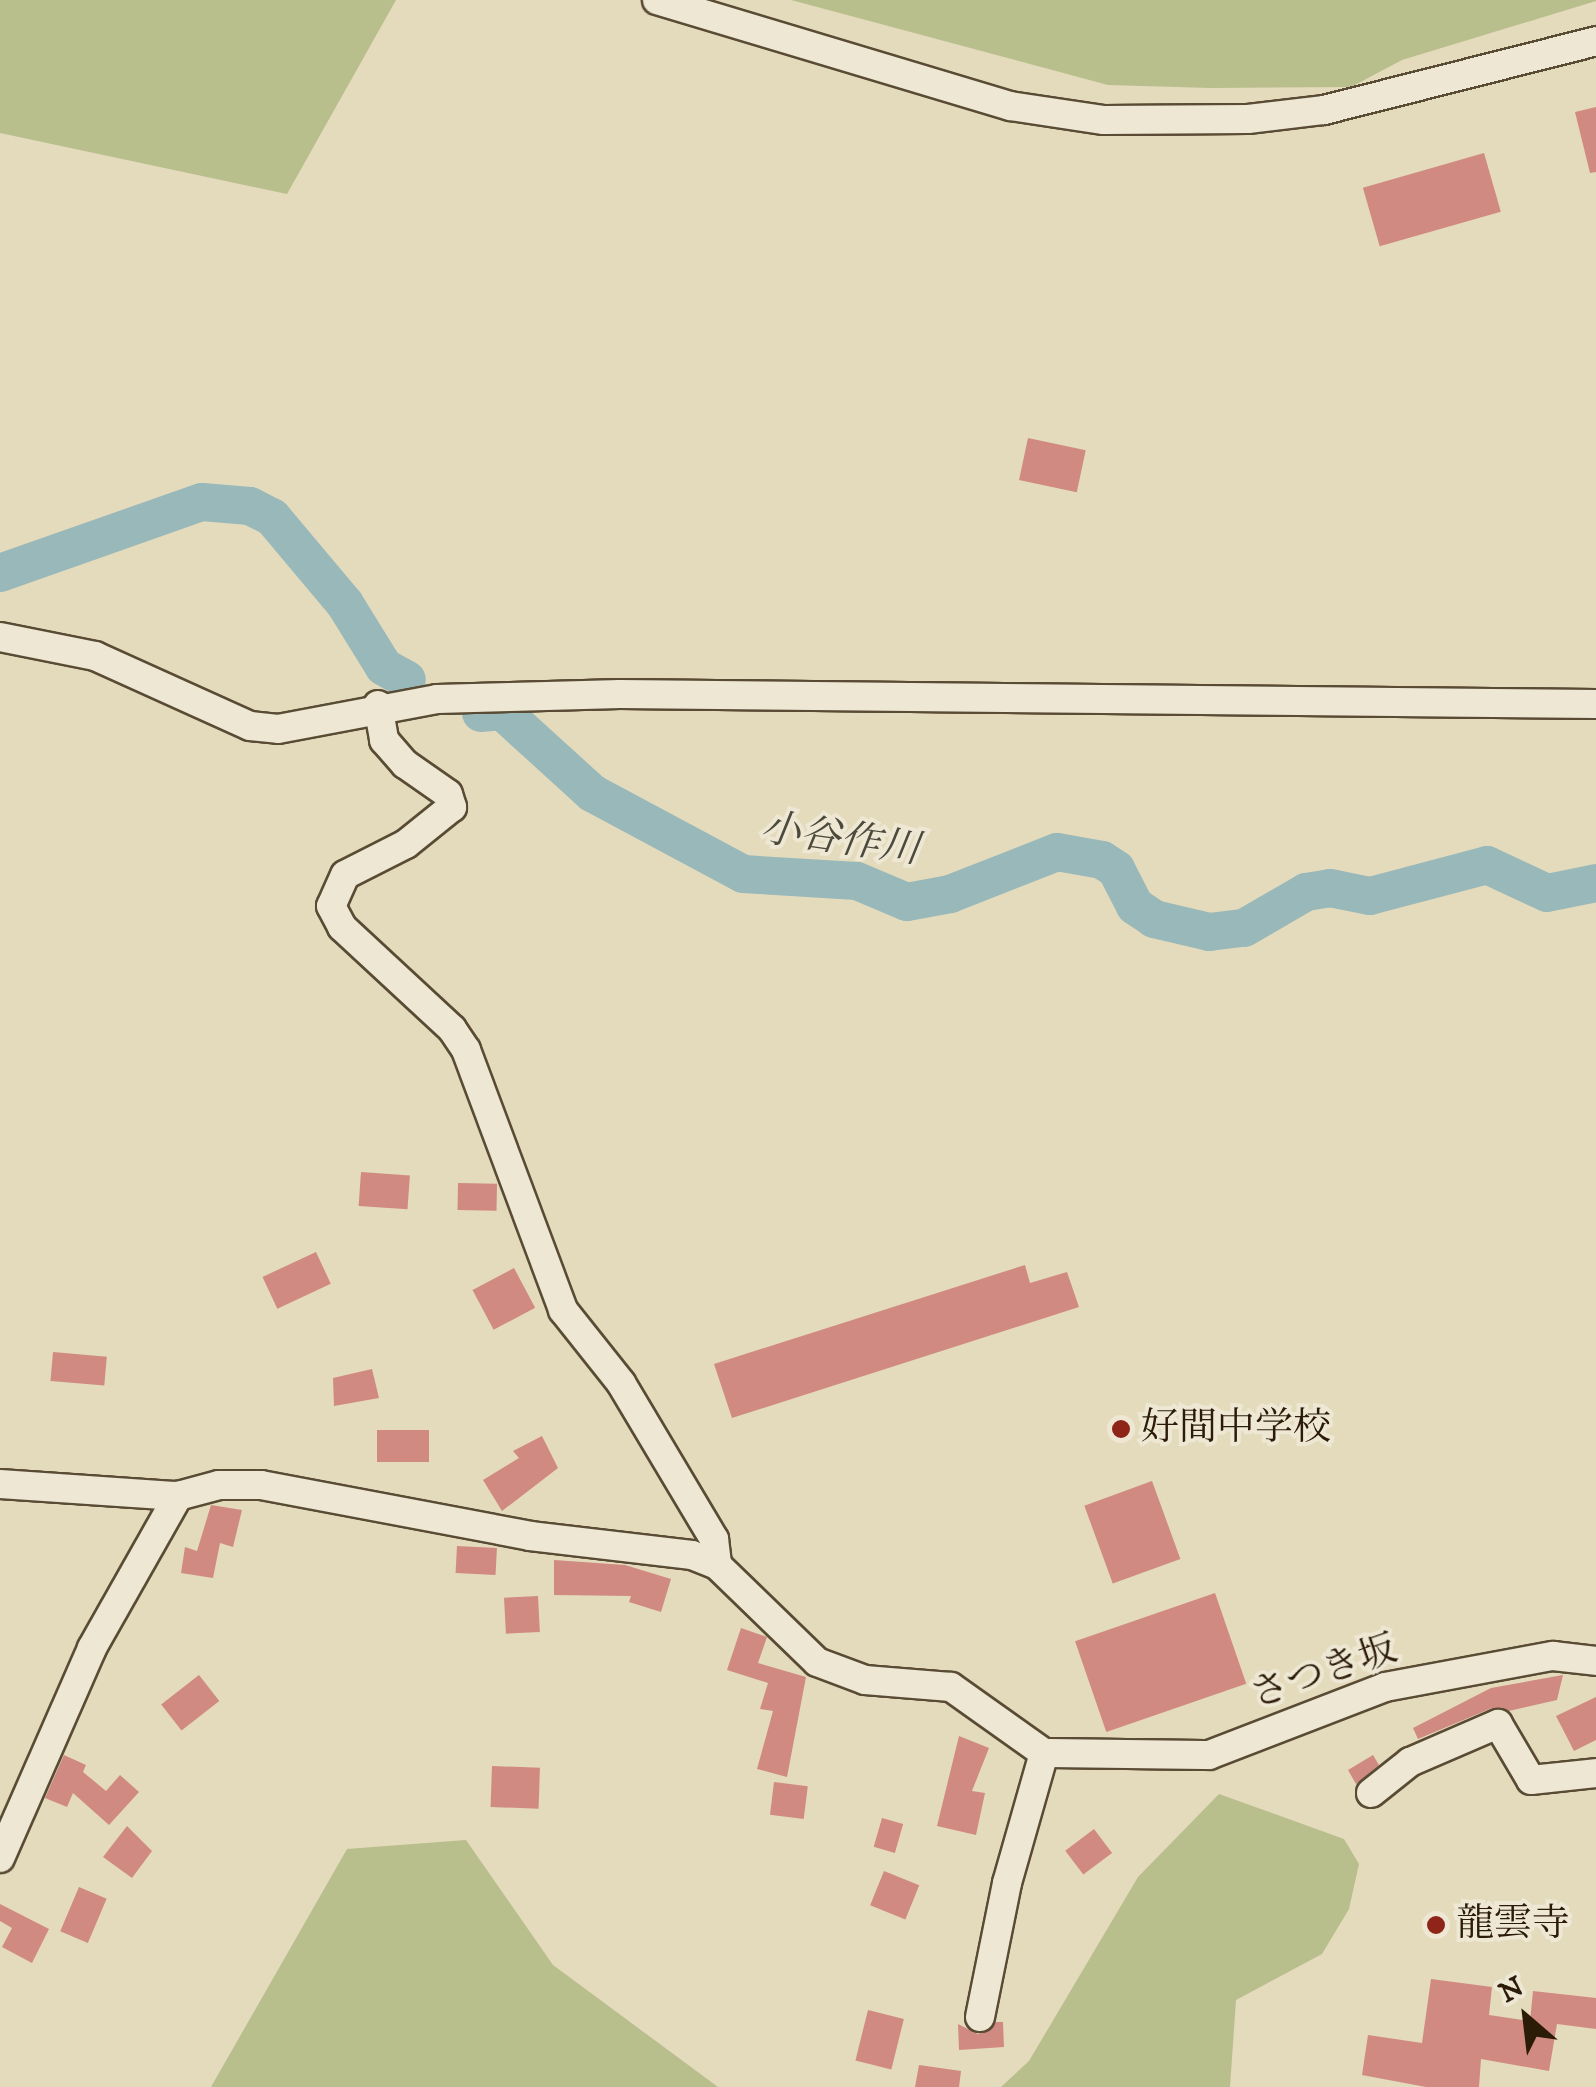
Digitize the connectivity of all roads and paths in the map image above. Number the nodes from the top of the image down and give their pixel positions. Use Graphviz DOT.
graph roads {
  1 [pos="657,0"];
  2 [pos="1596,41"];
  3 [pos="0,637"];
  4 [pos="1596,704"];
  5 [pos="378,705"];
  6 [pos="0,1484"];
  7 [pos="178,1496"];
  8 [pos="717,1565"];
  9 [pos="1596,1661"];
  10 [pos="1044,1753"];
  11 [pos="1596,1773"];
  12 [pos="1371,1792"];
  13 [pos="11,1797"];
  14 [pos="0,1858"];
  15 [pos="980,2018"];
  1 -- 2 [label="street"];
  3 -- 5 [label="street"];
  4 -- 5 [label="street"];
  5 -- 8 [label="street"];
  6 -- 7 [label="street"];
  7 -- 8 [label="street"];
  7 -- 13 [label="street"];
  8 -- 10 [label="street"];
  9 -- 10 [label="street, さつき坂"];
  10 -- 15 [label="street"];
  11 -- 12 [label="street"];
  13 -- 14 [label="street"];
}
